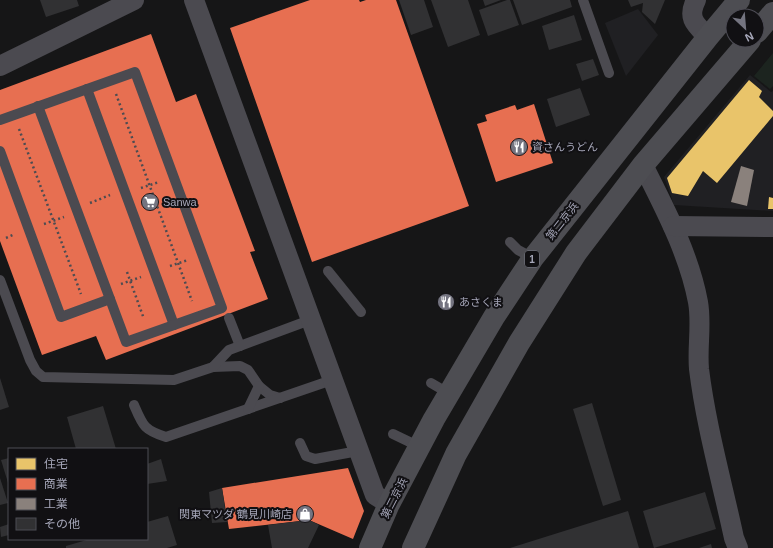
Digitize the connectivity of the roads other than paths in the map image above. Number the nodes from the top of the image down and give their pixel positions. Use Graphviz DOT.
graph roads {
  1 [pos="134,0"];
  2 [pos="194,0"];
  3 [pos="583,0"];
  4 [pos="696,0"];
  5 [pos="739,0"];
  6 [pos="773,13"];
  7 [pos="765,22"];
  8 [pos="708,37"];
  9 [pos="743,48"];
  10 [pos="0,66"];
  11 [pos="609,73"];
  12 [pos="87,88"];
  13 [pos="38,106"];
  14 [pos="0,120"];
  15 [pos="0,150"];
  16 [pos="643,165"];
  17 [pos="673,226"];
  18 [pos="773,227"];
  19 [pos="510,242"];
  20 [pos="533,258"];
  21 [pos="328,271"];
  22 [pos="0,280"];
  23 [pos="110,299"];
  24 [pos="361,312"];
  25 [pos="229,318"];
  26 [pos="310,320"];
  27 [pos="174,325"];
  28 [pos="240,346"];
  29 [pos="213,366"];
  30 [pos="332,380"];
  31 [pos="259,386"];
  32 [pos="280,398"];
  33 [pos="134,405"];
  34 [pos="248,409"];
  35 [pos="393,434"];
  36 [pos="300,443"];
  37 [pos="420,447"];
  38 [pos="358,450"];
  39 [pos="389,504"];
  40 [pos="370,548"];
  41 [pos="413,548"];
  42 [pos="738,548"];
  1 -- 10 [label="street"];
  2 -- 26 [label="street"];
  3 -- 11 [label="lane"];
  4 -- 8 [label="street"];
  5 -- 8 [label="highway, 第二京浜 / 1"];
  6 -- 7 [label="highway"];
  8 -- 20 [label="highway, 第二京浜 / 1"];
  9 -- 16 [label="highway"];
  12 -- 13 [label="lane"];
  12 -- 27 [label="lane"];
  12 -- 27 [label="lane"];
  13 -- 14 [label="lane"];
  13 -- 23 [label="lane"];
  15 -- 23 [label="lane"];
  16 -- 17 [label="street"];
  16 -- 41 [label="highway"];
  17 -- 18 [label="street"];
  17 -- 42 [label="street"];
  19 -- 20 [label="lane"];
  20 -- 37 [label="highway, 第二京浜 / 1"];
  21 -- 24 [label="lane"];
  22 -- 29 [label="lane"];
  23 -- 27 [label="lane"];
  25 -- 28 [label="lane"];
  26 -- 28 [label="lane"];
  26 -- 30 [label="street"];
  28 -- 29 [label="lane"];
  29 -- 31 [label="lane"];
  30 -- 32 [label="lane"];
  30 -- 38 [label="street"];
  31 -- 32 [label="lane"];
  31 -- 34 [label="lane"];
  32 -- 34 [label="lane"];
  33 -- 34 [label="lane"];
  35 -- 37 [label="lane"];
  36 -- 38 [label="lane"];
  37 -- 39 [label="highway, 第二京浜 / 1"];
  38 -- 39 [label="street"];
  39 -- 40 [label="highway, 第二京浜 / 1"];
}
